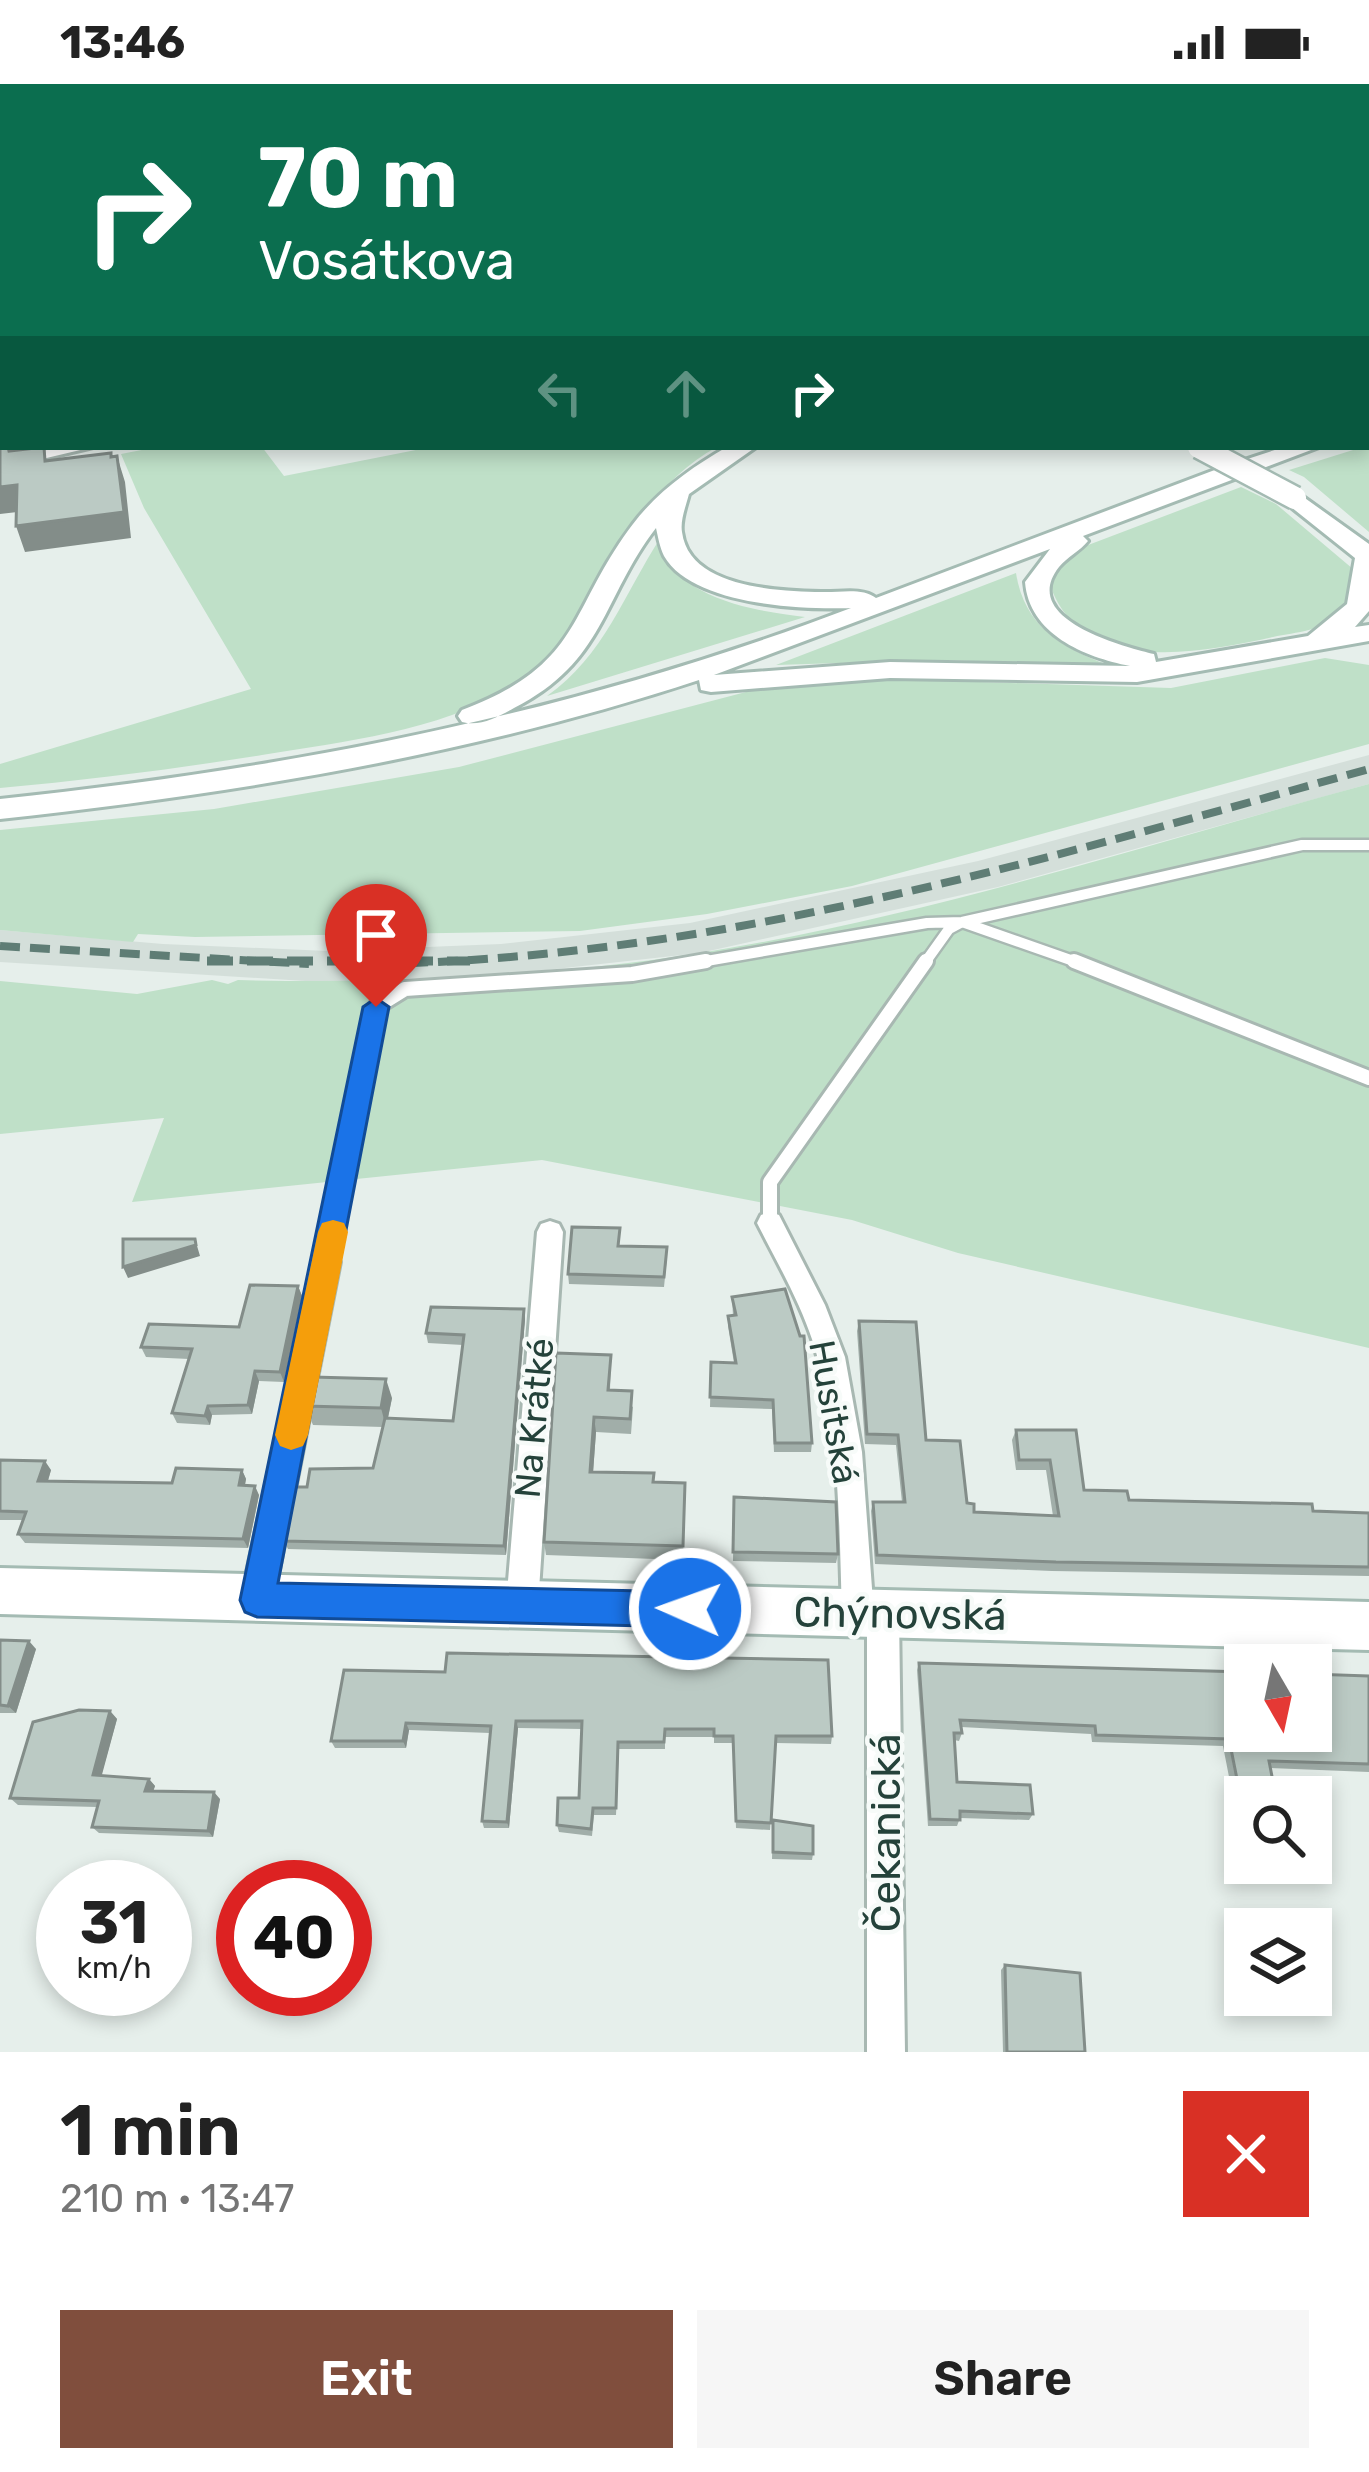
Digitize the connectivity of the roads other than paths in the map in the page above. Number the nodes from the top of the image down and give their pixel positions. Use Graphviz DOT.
graph roads {
  1 [pos="739,450"];
  2 [pos="1206,450"];
  3 [pos="37,452"];
  4 [pos="1276,453"];
  5 [pos="0,464"];
  6 [pos="679,491"];
  7 [pos="1136,508"];
  8 [pos="1369,556"];
  9 [pos="908,594"];
  10 [pos="1369,636"];
  11 [pos="1305,643"];
  12 [pos="1226,658"];
  13 [pos="590,704"];
  14 [pos="279,773"];
  15 [pos="0,809"];
  16 [pos="1369,845"];
  17 [pos="962,922"];
  18 [pos="1369,1078"];
  19 [pos="770,1223"];
  20 [pos="550,1232"];
  21 [pos="327,1262"];
  22 [pos="0,1591"];
  23 [pos="257,1600"];
  24 [pos="521,1605"];
  25 [pos="871,1614"];
  26 [pos="1369,1626"];
  27 [pos="886,2052"];
  1 -- 6 [label="main road"];
  2 -- 8 [label="main road, bridge"];
  3 -- 5 [label="street"];
  4 -- 7 [label="main road"];
  6 -- 9 [label="main road"];
  6 -- 14 [label="main road"];
  7 -- 9 [label="main road"];
  7 -- 12 [label="main road"];
  8 -- 11 [label="main road"];
  9 -- 13 [label="main road"];
  10 -- 11 [label="main road"];
  11 -- 12 [label="main road"];
  12 -- 13 [label="main road"];
  13 -- 14 [label="main road"];
  14 -- 15 [label="main road"];
  16 -- 17 [label="lane"];
  17 -- 18 [label="lane"];
  17 -- 19 [label="lane"];
  17 -- 21 [label="lane"];
  19 -- 25 [label="street, Husitská"];
  20 -- 24 [label="street, Na Krátké"];
  21 -- 23 [label="street"];
  22 -- 23 [label="main road, Chýnovská"];
  23 -- 24 [label="main road, Chýnovská"];
  24 -- 25 [label="main road, Chýnovská"];
  25 -- 26 [label="main road, Chýnovská"];
  25 -- 27 [label="street, Čekanická"];
}
